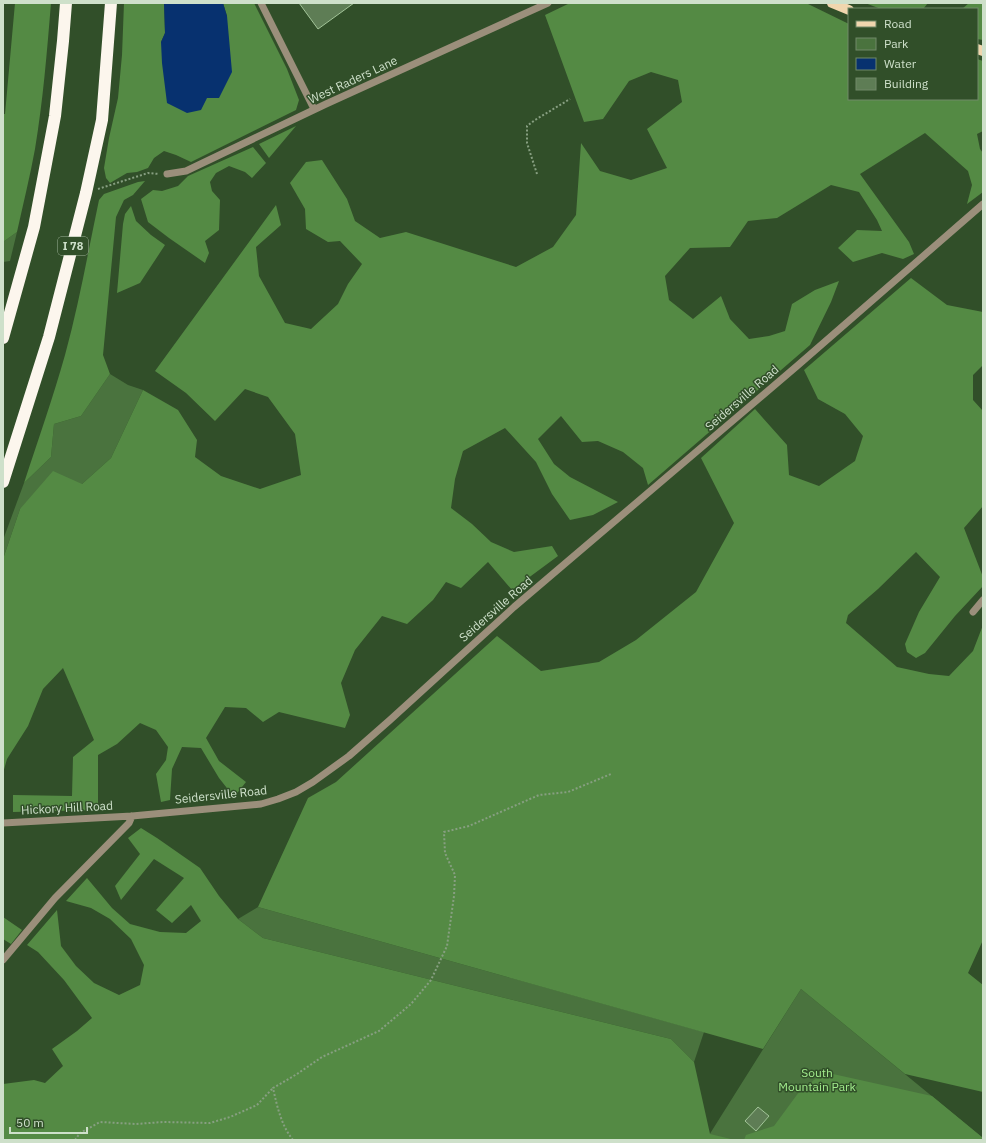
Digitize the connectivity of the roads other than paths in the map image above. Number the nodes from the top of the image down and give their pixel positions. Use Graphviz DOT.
graph roads {
  1 [pos="66,3"];
  2 [pos="111,3"];
  3 [pos="262,3"];
  4 [pos="548,3"];
  5 [pos="832,3"];
  6 [pos="848,10"];
  7 [pos="314,110"];
  8 [pos="167,174"];
  9 [pos="983,204"];
  10 [pos="3,338"];
  11 [pos="3,482"];
  12 [pos="983,600"];
  13 [pos="973,612"];
  14 [pos="132,816"];
  15 [pos="3,823"];
  16 [pos="3,960"];
  1 -- 10 [label="highway"];
  2 -- 11 [label="highway, I 78"];
  3 -- 7 [label="street"];
  4 -- 7 [label="street, West Raders Lane"];
  5 -- 6 [label="main road"];
  7 -- 8 [label="street, West Raders Lane"];
  9 -- 14 [label="street, Seidersville Road"];
  12 -- 13 [label="street"];
  14 -- 15 [label="street, Hickory Hill Road"];
  14 -- 16 [label="street"];
}
